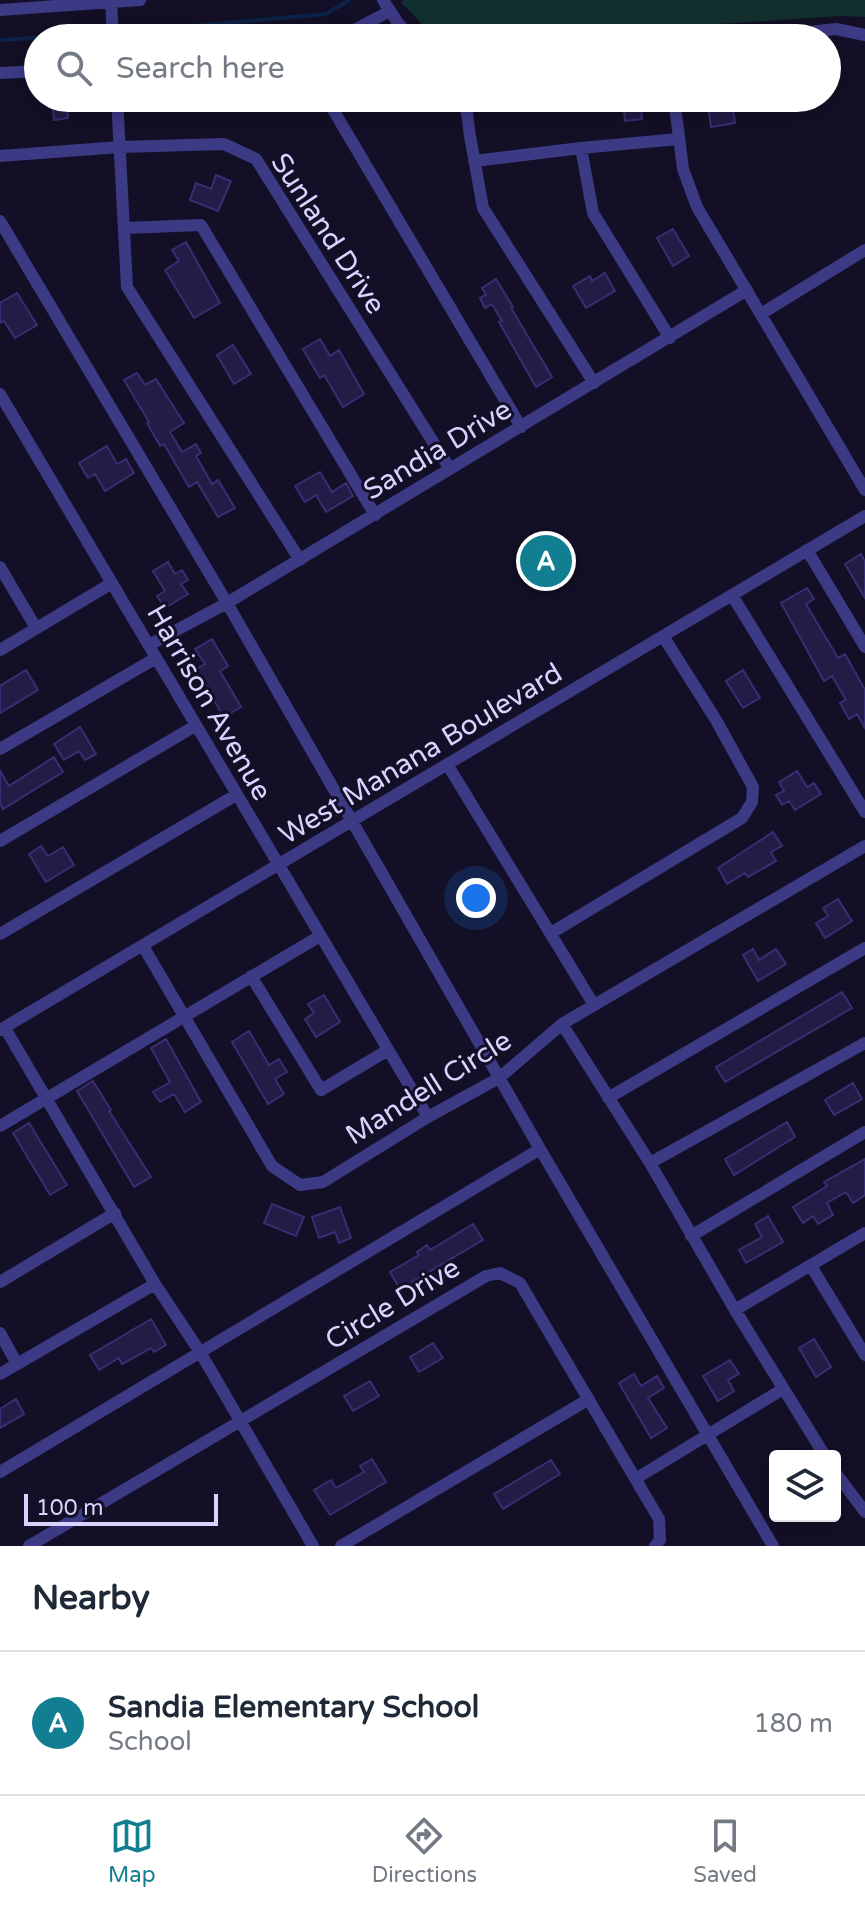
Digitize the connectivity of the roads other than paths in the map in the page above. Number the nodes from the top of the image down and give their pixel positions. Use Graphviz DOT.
graph roads {
  1 [pos="140,0"];
  2 [pos="111,1"];
  3 [pos="386,6"];
  4 [pos="0,10"];
  5 [pos="112,24"];
  6 [pos="360,24"];
  7 [pos="400,24"];
  8 [pos="841,30"];
  9 [pos="865,35"];
  10 [pos="24,72"];
  11 [pos="0,73"];
  12 [pos="118,112"];
  13 [pos="334,112"];
  14 [pos="467,112"];
  15 [pos="675,112"];
  16 [pos="678,139"];
  17 [pos="120,147"];
  18 [pos="581,148"];
  19 [pos="0,156"];
  20 [pos="474,161"];
  21 [pos="0,221"];
  22 [pos="124,228"];
  23 [pos="865,250"];
  24 [pos="747,290"];
  25 [pos="761,314"];
  26 [pos="670,338"];
  27 [pos="594,383"];
  28 [pos="0,394"];
  29 [pos="521,427"];
  30 [pos="450,469"];
  31 [pos="860,470"];
  32 [pos="865,490"];
  33 [pos="375,515"];
  34 [pos="865,516"];
  35 [pos="807,550"];
  36 [pos="300,560"];
  37 [pos="0,567"];
  38 [pos="112,583"];
  39 [pos="732,595"];
  40 [pos="227,603"];
  41 [pos="36,628"];
  42 [pos="663,636"];
  43 [pos="149,645"];
  44 [pos="865,647"];
  45 [pos="0,650"];
  46 [pos="156,658"];
  47 [pos="195,726"];
  48 [pos="0,749"];
  49 [pos="447,764"];
  50 [pos="236,795"];
  51 [pos="865,812"];
  52 [pos="352,821"];
  53 [pos="0,841"];
  54 [pos="865,846"];
  55 [pos="278,866"];
  56 [pos="551,933"];
  57 [pos="0,934"];
  58 [pos="320,936"];
  59 [pos="143,946"];
  60 [pos="865,948"];
  61 [pos="251,976"];
  62 [pos="594,1005"];
  63 [pos="186,1017"];
  64 [pos="562,1024"];
  65 [pos="2,1029"];
  66 [pos="865,1043"];
  67 [pos="388,1050"];
  68 [pos="499,1078"];
  69 [pos="608,1098"];
  70 [pos="45,1099"];
  71 [pos="428,1117"];
  72 [pos="0,1126"];
  73 [pos="865,1132"];
  74 [pos="540,1149"];
  75 [pos="650,1163"];
  76 [pos="115,1213"];
  77 [pos="865,1233"];
  78 [pos="691,1236"];
  79 [pos="811,1266"];
  80 [pos="0,1282"];
  81 [pos="155,1284"];
  82 [pos="735,1310"];
  83 [pos="0,1333"];
  84 [pos="200,1352"];
  85 [pos="865,1355"];
  86 [pos="17,1364"];
  87 [pos="0,1374"];
  88 [pos="783,1389"];
  89 [pos="589,1399"];
  90 [pos="239,1421"];
  91 [pos="708,1435"];
  92 [pos="821,1450"];
  93 [pos="0,1472"];
  94 [pos="637,1478"];
  95 [pos="841,1480"];
  96 [pos="865,1512"];
  97 [pos="29,1546"];
  98 [pos="313,1546"];
  99 [pos="341,1546"];
  100 [pos="655,1546"];
  101 [pos="773,1546"];
  1 -- 2 [label="street"];
  2 -- 4 [label="street"];
  2 -- 5 [label="street"];
  3 -- 6 [label="street"];
  3 -- 7 [label="street"];
  8 -- 9 [label="street"];
  10 -- 11 [label="street"];
  12 -- 17 [label="street"];
  13 -- 29 [label="street"];
  14 -- 20 [label="street"];
  15 -- 16 [label="street"];
  16 -- 18 [label="street"];
  16 -- 24 [label="street"];
  17 -- 19 [label="street, Sunland Drive"];
  17 -- 22 [label="street"];
  17 -- 30 [label="street, Sunland Drive"];
  18 -- 20 [label="street"];
  18 -- 26 [label="street"];
  20 -- 27 [label="street"];
  21 -- 40 [label="street"];
  22 -- 33 [label="street"];
  22 -- 36 [label="street"];
  23 -- 25 [label="street"];
  24 -- 25 [label="street"];
  24 -- 26 [label="street, Sandia Drive"];
  25 -- 31 [label="street"];
  26 -- 27 [label="street, Sandia Drive"];
  27 -- 29 [label="street, Sandia Drive"];
  28 -- 38 [label="street, Harrison Avenue"];
  29 -- 30 [label="street, Sandia Drive"];
  30 -- 33 [label="street, Sandia Drive"];
  31 -- 32 [label="street"];
  33 -- 36 [label="street, Sandia Drive"];
  34 -- 35 [label="street, West Manana Boulevard"];
  35 -- 39 [label="street, West Manana Boulevard"];
  35 -- 44 [label="street"];
  36 -- 40 [label="street, Sandia Drive"];
  37 -- 41 [label="street"];
  38 -- 41 [label="street"];
  38 -- 43 [label="street, Harrison Avenue"];
  39 -- 42 [label="street, West Manana Boulevard"];
  39 -- 51 [label="street"];
  40 -- 43 [label="street, Sandia Drive"];
  40 -- 52 [label="street"];
  41 -- 45 [label="street"];
  42 -- 49 [label="street, West Manana Boulevard"];
  42 -- 56 [label="street"];
  43 -- 46 [label="street, Harrison Avenue"];
  46 -- 47 [label="street, Harrison Avenue"];
  46 -- 48 [label="street"];
  47 -- 50 [label="street, Harrison Avenue"];
  47 -- 53 [label="street"];
  49 -- 52 [label="street, West Manana Boulevard"];
  49 -- 56 [label="street"];
  50 -- 55 [label="street, Harrison Avenue"];
  50 -- 57 [label="street"];
  52 -- 55 [label="street, West Manana Boulevard"];
  52 -- 68 [label="street"];
  54 -- 62 [label="street, Mandell Circle"];
  55 -- 58 [label="street, Harrison Avenue"];
  55 -- 59 [label="street, West Manana Boulevard"];
  56 -- 62 [label="street"];
  58 -- 61 [label="street"];
  58 -- 67 [label="street, Harrison Avenue"];
  59 -- 63 [label="street, Mandell Circle"];
  59 -- 65 [label="street, West Manana Boulevard"];
  60 -- 69 [label="street"];
  61 -- 63 [label="street"];
  61 -- 67 [label="street"];
  62 -- 64 [label="street, Mandell Circle"];
  63 -- 70 [label="street"];
  63 -- 71 [label="street, Mandell Circle"];
  64 -- 68 [label="street, Mandell Circle"];
  64 -- 69 [label="street"];
  65 -- 70 [label="street"];
  66 -- 75 [label="street"];
  67 -- 71 [label="street, Harrison Avenue"];
  68 -- 71 [label="street, Mandell Circle"];
  68 -- 74 [label="street"];
  69 -- 75 [label="street"];
  70 -- 72 [label="street"];
  70 -- 76 [label="street"];
  73 -- 78 [label="street"];
  74 -- 84 [label="street"];
  74 -- 91 [label="street"];
  75 -- 78 [label="street"];
  76 -- 80 [label="street"];
  76 -- 81 [label="street"];
  77 -- 79 [label="street"];
  78 -- 82 [label="street"];
  79 -- 82 [label="street"];
  79 -- 85 [label="street"];
  81 -- 84 [label="street"];
  81 -- 86 [label="street"];
  82 -- 88 [label="street"];
  83 -- 86 [label="street"];
  84 -- 90 [label="street"];
  84 -- 93 [label="street"];
  86 -- 87 [label="street"];
  88 -- 91 [label="street"];
  88 -- 92 [label="street"];
  89 -- 90 [label="street, Circle Drive"];
  89 -- 94 [label="street, Circle Drive"];
  89 -- 99 [label="street"];
  90 -- 97 [label="street, Circle Drive"];
  90 -- 98 [label="street"];
  91 -- 94 [label="street"];
  91 -- 101 [label="street"];
  94 -- 100 [label="street, Circle Drive"];
  95 -- 96 [label="street"];
}
